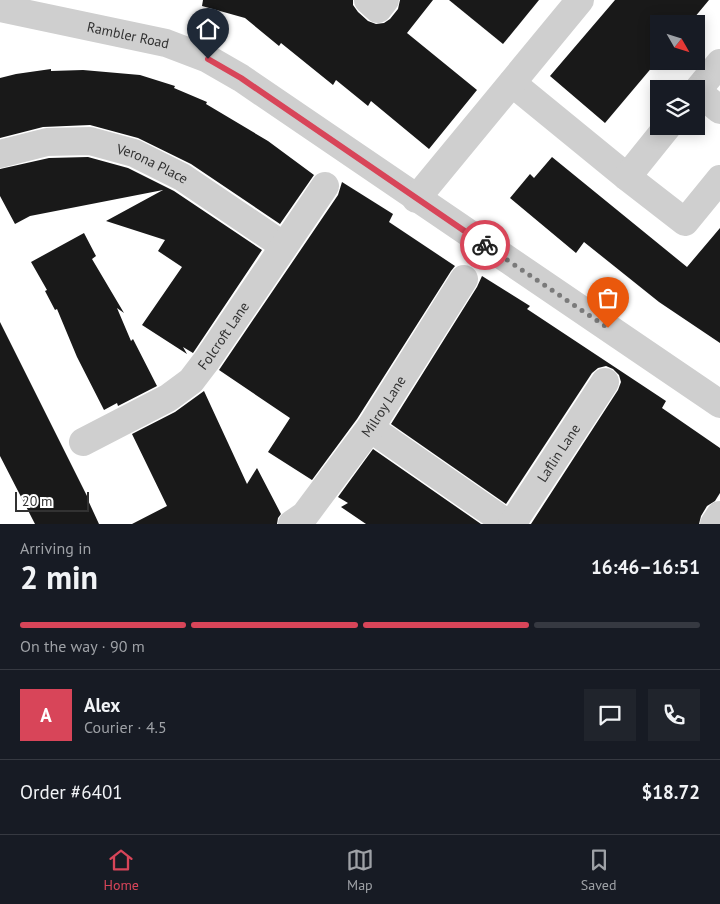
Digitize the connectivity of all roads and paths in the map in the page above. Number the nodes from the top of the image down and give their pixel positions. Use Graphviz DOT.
graph roads {
  1 [pos="368,0"];
  2 [pos="385,0"];
  3 [pos="580,0"];
  4 [pos="0,8"];
  5 [pos="720,63"];
  6 [pos="705,82"];
  7 [pos="512,83"];
  8 [pos="705,98"];
  9 [pos="720,110"];
  10 [pos="661,135"];
  11 [pos="0,154"];
  12 [pos="627,177"];
  13 [pos="720,179"];
  14 [pos="325,186"];
  15 [pos="416,199"];
  16 [pos="284,246"];
  17 [pos="464,279"];
  18 [pos="605,382"];
  19 [pos="720,404"];
  20 [pos="370,428"];
  21 [pos="83,442"];
  22 [pos="720,515"];
  23 [pos="292,524"];
  24 [pos="510,524"];
  25 [pos="714,524"];
  1 -- 2 [label="street"];
  3 -- 7 [label="street"];
  4 -- 15 [label="street, Rambler Road"];
  5 -- 6 [label="street"];
  7 -- 12 [label="street"];
  7 -- 15 [label="street"];
  8 -- 9 [label="street"];
  10 -- 12 [label="street"];
  11 -- 16 [label="street, Verona Place"];
  12 -- 13 [label="street"];
  14 -- 16 [label="street, Folcroft Lane"];
  15 -- 19 [label="street, Rambler Road"];
  16 -- 21 [label="street, Folcroft Lane"];
  17 -- 20 [label="street, Milroy Lane"];
  18 -- 24 [label="street, Laflin Lane"];
  20 -- 23 [label="street, Milroy Lane"];
  20 -- 24 [label="street"];
  22 -- 25 [label="street"];
}
